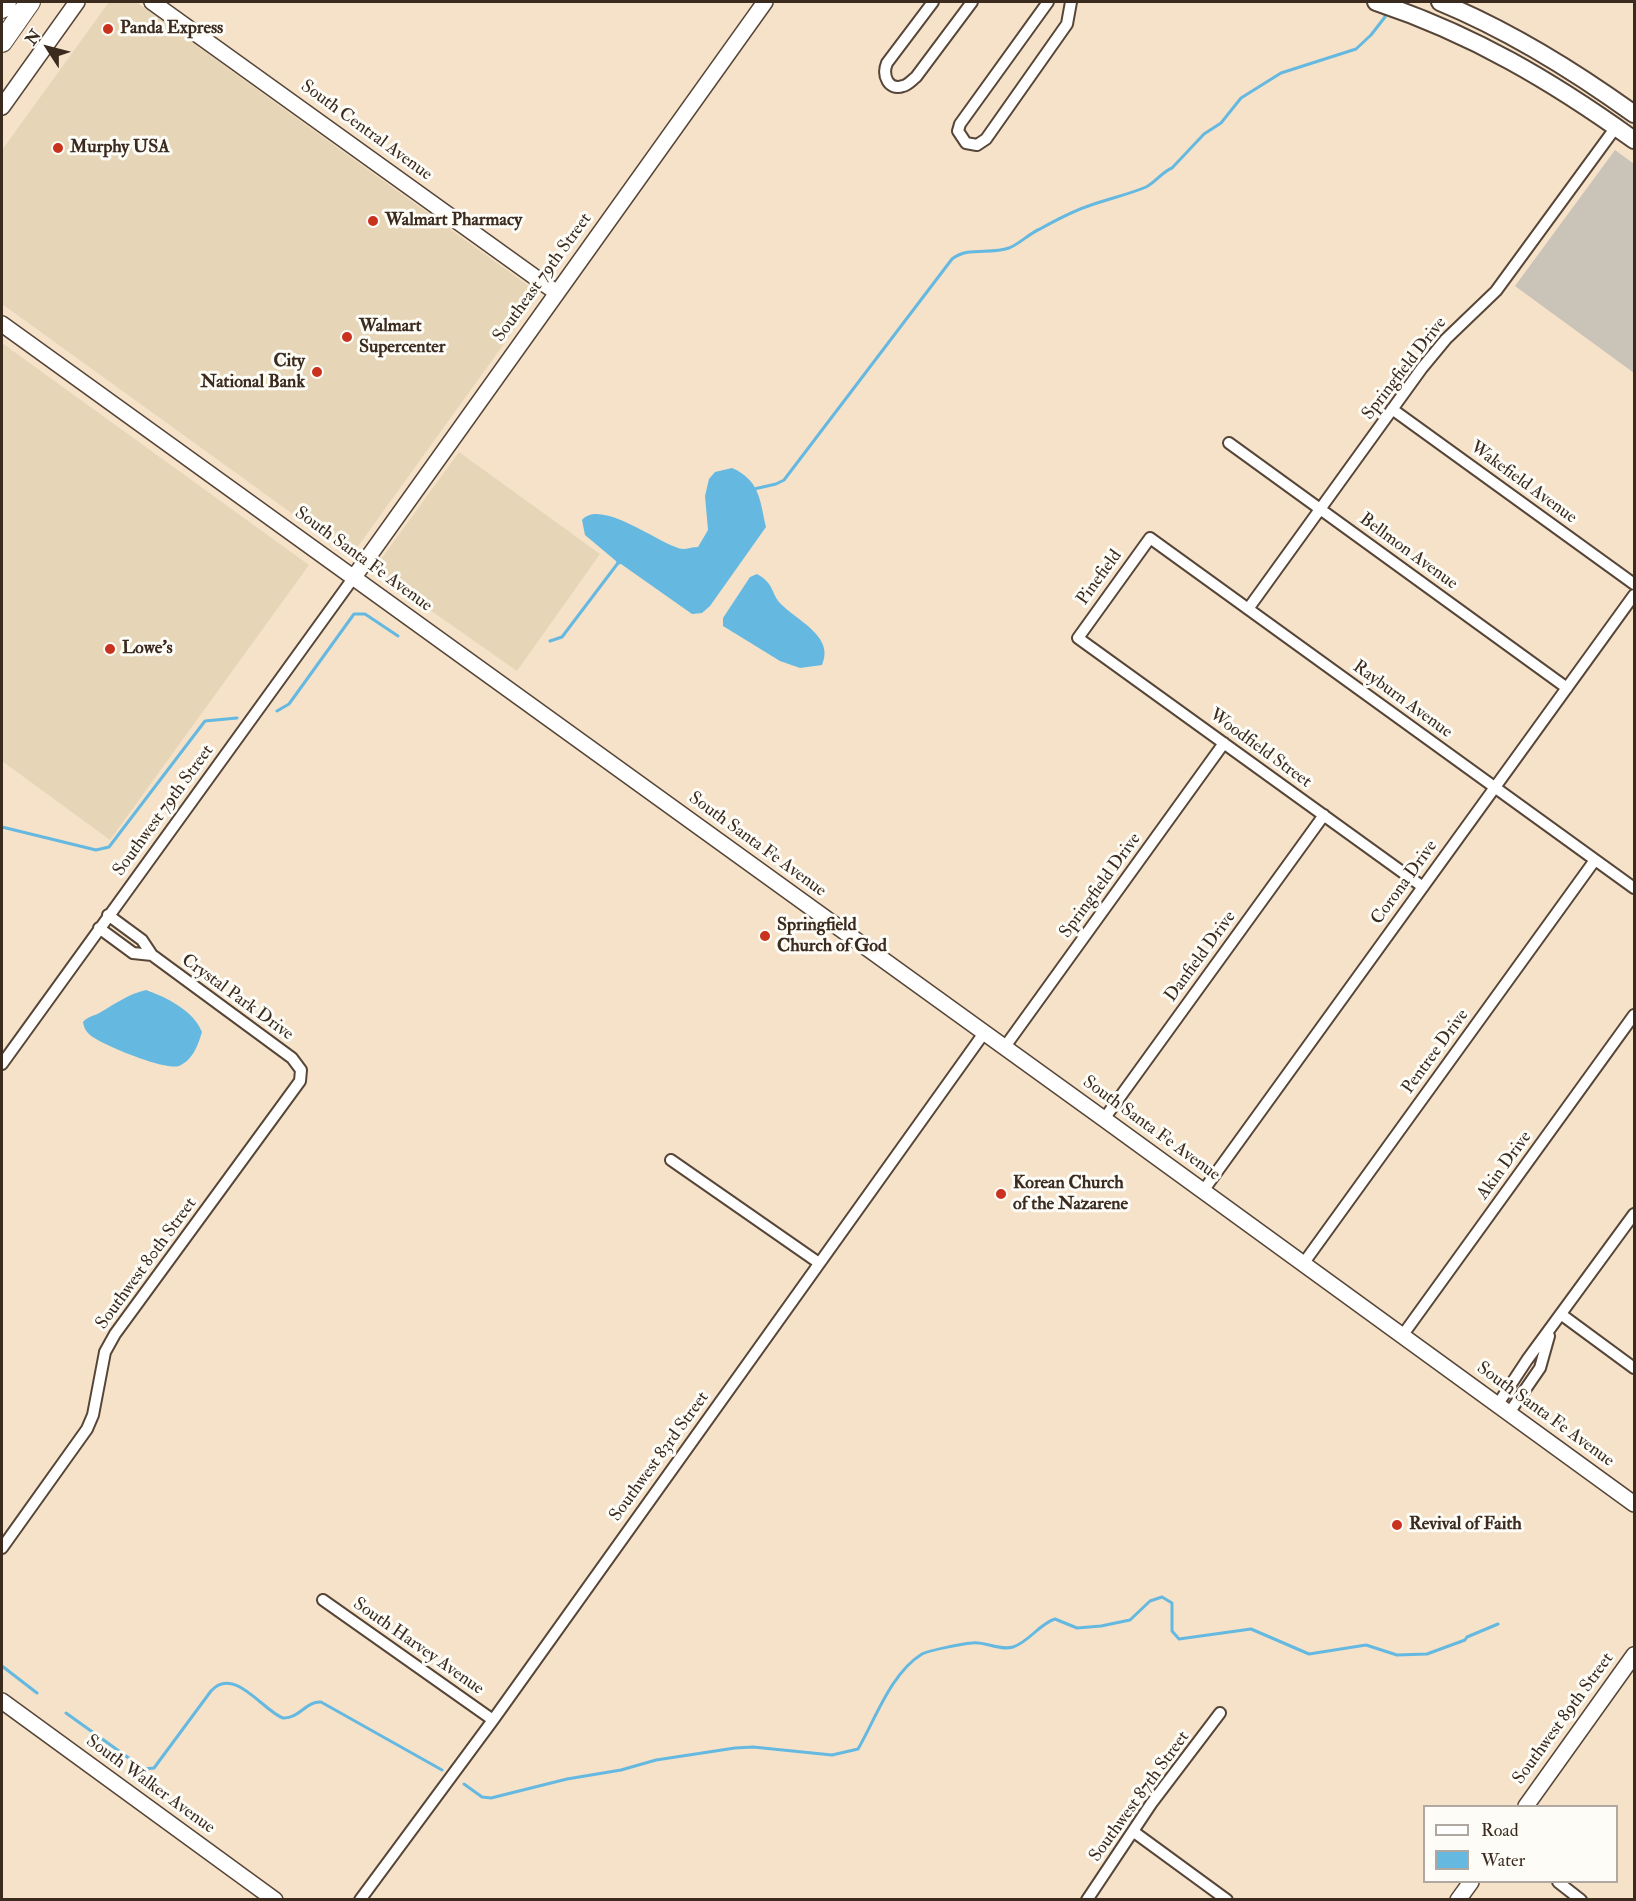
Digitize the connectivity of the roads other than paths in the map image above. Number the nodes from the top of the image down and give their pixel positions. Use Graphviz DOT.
graph roads {
  1 [pos="6,2"];
  2 [pos="30,2"];
  3 [pos="77,2"];
  4 [pos="152,2"];
  5 [pos="765,2"];
  6 [pos="933,2"];
  7 [pos="972,2"];
  8 [pos="1048,2"];
  9 [pos="1071,2"];
  10 [pos="1376,2"];
  11 [pos="1440,2"];
  12 [pos="2,8"];
  13 [pos="2,42"];
  14 [pos="2,107"];
  15 [pos="1635,114"];
  16 [pos="1616,127"];
  17 [pos="1635,140"];
  18 [pos="556,293"];
  19 [pos="2,324"];
  20 [pos="1392,409"];
  21 [pos="1229,443"];
  22 [pos="1320,509"];
  23 [pos="1150,538"];
  24 [pos="354,577"];
  25 [pos="1635,584"];
  26 [pos="1635,595"];
  27 [pos="1248,609"];
  28 [pos="1078,638"];
  29 [pos="1567,688"];
  30 [pos="1224,743"];
  31 [pos="1495,788"];
  32 [pos="1324,815"];
  33 [pos="1595,860"];
  34 [pos="1423,887"];
  35 [pos="1635,888"];
  36 [pos="108,915"];
  37 [pos="99,928"];
  38 [pos="152,955"];
  39 [pos="1635,1015"];
  40 [pos="984,1032"];
  41 [pos="1004,1048"];
  42 [pos="2,1064"];
  43 [pos="301,1070"];
  44 [pos="1104,1119"];
  45 [pos="671,1160"];
  46 [pos="1203,1191"];
  47 [pos="1635,1215"];
  48 [pos="819,1263"];
  49 [pos="1303,1264"];
  50 [pos="1562,1315"];
  51 [pos="1402,1336"];
  52 [pos="1635,1368"];
  53 [pos="1504,1408"];
  54 [pos="1635,1504"];
  55 [pos="2,1548"];
  56 [pos="323,1600"];
  57 [pos="1635,1655"];
  58 [pos="2,1701"];
  59 [pos="1220,1713"];
  60 [pos="493,1720"];
  61 [pos="1527,1805"];
  62 [pos="1134,1832"];
  63 [pos="1470,1883"];
  64 [pos="1561,1883"];
  65 [pos="275,1899"];
  66 [pos="360,1899"];
  67 [pos="1087,1899"];
  68 [pos="1227,1899"];
  69 [pos="1458,1899"];
  70 [pos="1581,1899"];
  1 -- 12 [label="highway"];
  2 -- 13 [label="highway"];
  3 -- 14 [label="main road"];
  4 -- 18 [label="main road, South Central Avenue"];
  5 -- 18 [label="main road, Southeast 79th Street"];
  6 -- 7 [label="street"];
  8 -- 9 [label="street"];
  10 -- 16 [label="main road"];
  11 -- 15 [label="main road"];
  15 -- 16 [label="main road"];
  16 -- 17 [label="main road"];
  16 -- 20 [label="street, Springfield Drive"];
  18 -- 24 [label="main road, Southeast 79th Street"];
  19 -- 24 [label="main road, South Santa Fe Avenue"];
  20 -- 22 [label="street, Springfield Drive"];
  20 -- 25 [label="street, Wakefield Avenue"];
  21 -- 22 [label="street, Bellmon Avenue"];
  22 -- 27 [label="street, Springfield Drive"];
  22 -- 29 [label="street, Bellmon Avenue"];
  23 -- 27 [label="street, Rayburn Avenue"];
  23 -- 28 [label="street, Pinefield"];
  24 -- 36 [label="street, Southwest 79th Street"];
  24 -- 40 [label="main road, South Santa Fe Avenue"];
  26 -- 29 [label="street, Corona Drive"];
  27 -- 31 [label="street, Rayburn Avenue"];
  28 -- 30 [label="street, Woodfield Street"];
  29 -- 31 [label="street, Corona Drive"];
  30 -- 32 [label="street, Woodfield Street"];
  30 -- 41 [label="street, Springfield Drive"];
  31 -- 33 [label="street, Rayburn Avenue"];
  31 -- 34 [label="street, Corona Drive"];
  32 -- 34 [label="street, Woodfield Street"];
  32 -- 44 [label="street, Danfield Drive"];
  33 -- 35 [label="street, Rayburn Avenue"];
  33 -- 49 [label="street, Pentree Drive"];
  34 -- 46 [label="street, Corona Drive"];
  36 -- 37 [label="street, Southwest 79th Street"];
  36 -- 38 [label="street, Crystal Park Drive"];
  37 -- 38 [label="street, Crystal Park Drive"];
  37 -- 42 [label="street, Southwest 79th Street"];
  38 -- 43 [label="street, Crystal Park Drive"];
  39 -- 51 [label="street, Akin Drive"];
  40 -- 41 [label="main road, South Santa Fe Avenue"];
  40 -- 48 [label="street, Southwest 83rd Street"];
  41 -- 44 [label="main road, South Santa Fe Avenue"];
  43 -- 55 [label="street, Southwest 80th Street"];
  44 -- 46 [label="main road, South Santa Fe Avenue"];
  45 -- 48 [label="street"];
  46 -- 49 [label="main road, South Santa Fe Avenue"];
  47 -- 50 [label="street"];
  48 -- 60 [label="street, Southwest 83rd Street"];
  49 -- 51 [label="main road, South Santa Fe Avenue"];
  50 -- 52 [label="street"];
  50 -- 53 [label="street"];
  51 -- 53 [label="main road, South Santa Fe Avenue"];
  53 -- 54 [label="main road, South Santa Fe Avenue"];
  56 -- 60 [label="street, South Harvey Avenue"];
  57 -- 61 [label="main road, Southwest 89th Street"];
  58 -- 65 [label="main road, South Walker Avenue"];
  59 -- 62 [label="street, Southwest 87th Street"];
  60 -- 66 [label="street, Southwest 83rd Street"];
  62 -- 67 [label="street, Southwest 87th Street"];
  62 -- 68 [label="street"];
  63 -- 69 [label="main road"];
  64 -- 70 [label="street"];
}
